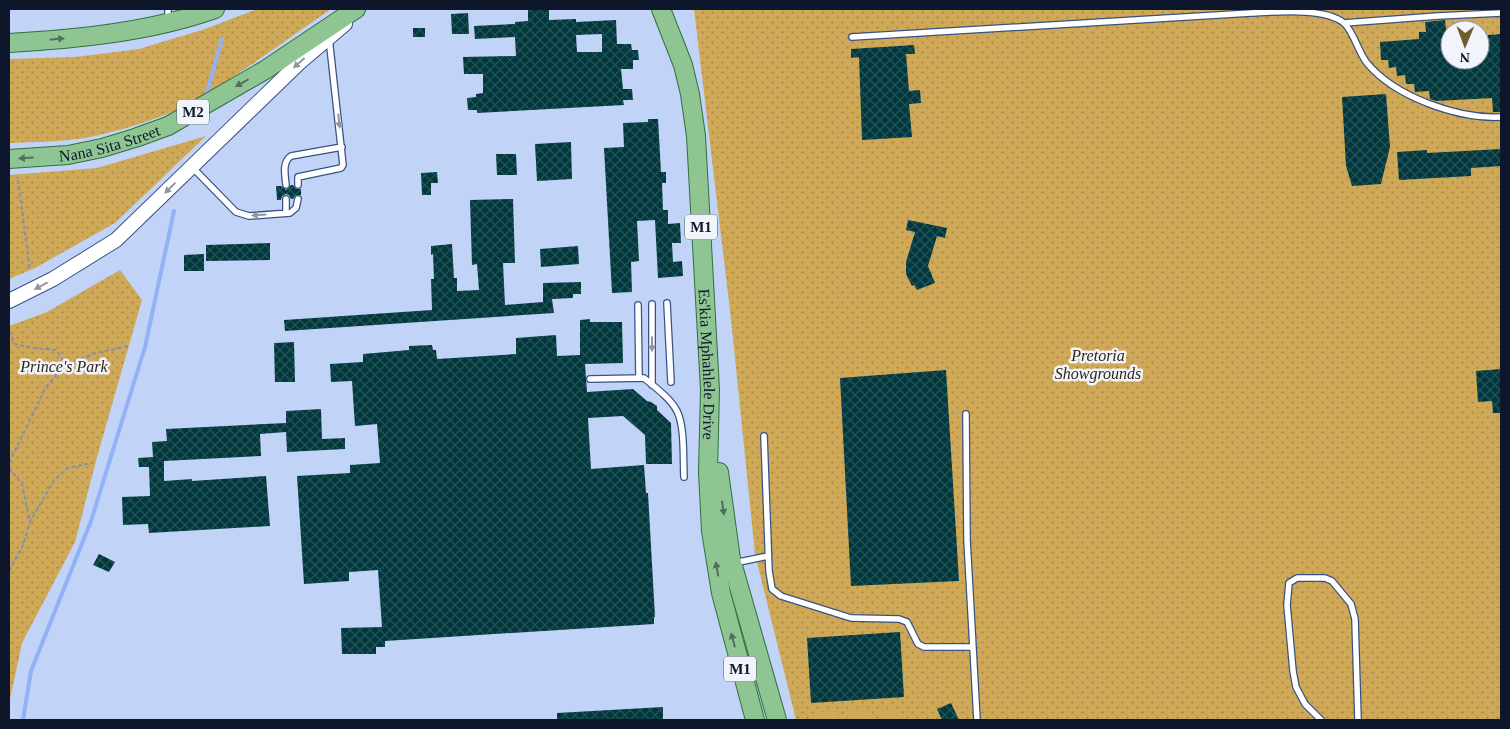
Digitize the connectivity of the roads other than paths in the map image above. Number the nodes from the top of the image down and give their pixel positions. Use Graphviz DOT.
graph roads {
  1 [pos="215,9"];
  2 [pos="356,9"];
  3 [pos="363,9"];
  4 [pos="661,9"];
  5 [pos="672,9"];
  6 [pos="1438,9"];
  7 [pos="1501,13"];
  8 [pos="168,15"];
  9 [pos="1438,16"];
  10 [pos="1344,24"];
  11 [pos="852,37"];
  12 [pos="329,38"];
  13 [pos="9,43"];
  14 [pos="683,65"];
  15 [pos="1501,116"];
  16 [pos="342,146"];
  17 [pos="9,159"];
  18 [pos="192,167"];
  19 [pos="298,185"];
  20 [pos="286,186"];
  21 [pos="286,199"];
  22 [pos="298,199"];
  23 [pos="286,213"];
  24 [pos="9,300"];
  25 [pos="667,303"];
  26 [pos="652,304"];
  27 [pos="638,305"];
  28 [pos="639,377"];
  29 [pos="590,379"];
  30 [pos="671,382"];
  31 [pos="652,385"];
  32 [pos="710,390"];
  33 [pos="966,414"];
  34 [pos="764,436"];
  35 [pos="684,477"];
  36 [pos="768,556"];
  37 [pos="732,563"];
  38 [pos="972,647"];
  39 [pos="755,720"];
  40 [pos="777,720"];
  41 [pos="977,720"];
  42 [pos="1320,720"];
  43 [pos="1358,720"];
  1 -- 8 [label="main road"];
  2 -- 17 [label="main road, Nana Sita Street / M2, one-way"];
  3 -- 12 [label="street"];
  4 -- 14 [label="main road, Es'kia Mphahlele Drive / M1"];
  5 -- 14 [label="main road"];
  6 -- 9 [label="lane"];
  7 -- 9 [label="lane"];
  13 -- 8 [label="main road, one-way"];
  9 -- 10 [label="lane"];
  10 -- 11 [label="lane"];
  10 -- 15 [label="lane"];
  12 -- 16 [label="lane, one-way"];
  12 -- 18 [label="street, one-way"];
  14 -- 32 [label="main road, Es'kia Mphahlele Drive / M1"];
  16 -- 19 [label="lane"];
  16 -- 20 [label="lane"];
  23 -- 18 [label="lane, one-way"];
  18 -- 24 [label="street, one-way"];
  21 -- 23 [label="lane"];
  22 -- 23 [label="lane"];
  25 -- 30 [label="lane"];
  26 -- 31 [label="lane, one-way"];
  27 -- 28 [label="lane"];
  28 -- 29 [label="lane"];
  28 -- 31 [label="lane"];
  31 -- 35 [label="lane"];
  32 -- 37 [label="main road, M1, one-way"];
  39 -- 32 [label="main road, Es'kia Mphahlele Drive / M1, one-way"];
  33 -- 38 [label="lane"];
  34 -- 36 [label="lane"];
  36 -- 37 [label="lane"];
  36 -- 38 [label="lane"];
  37 -- 40 [label="main road, M1"];
  38 -- 41 [label="lane"];
  42 -- 43 [label="lane"];
}
